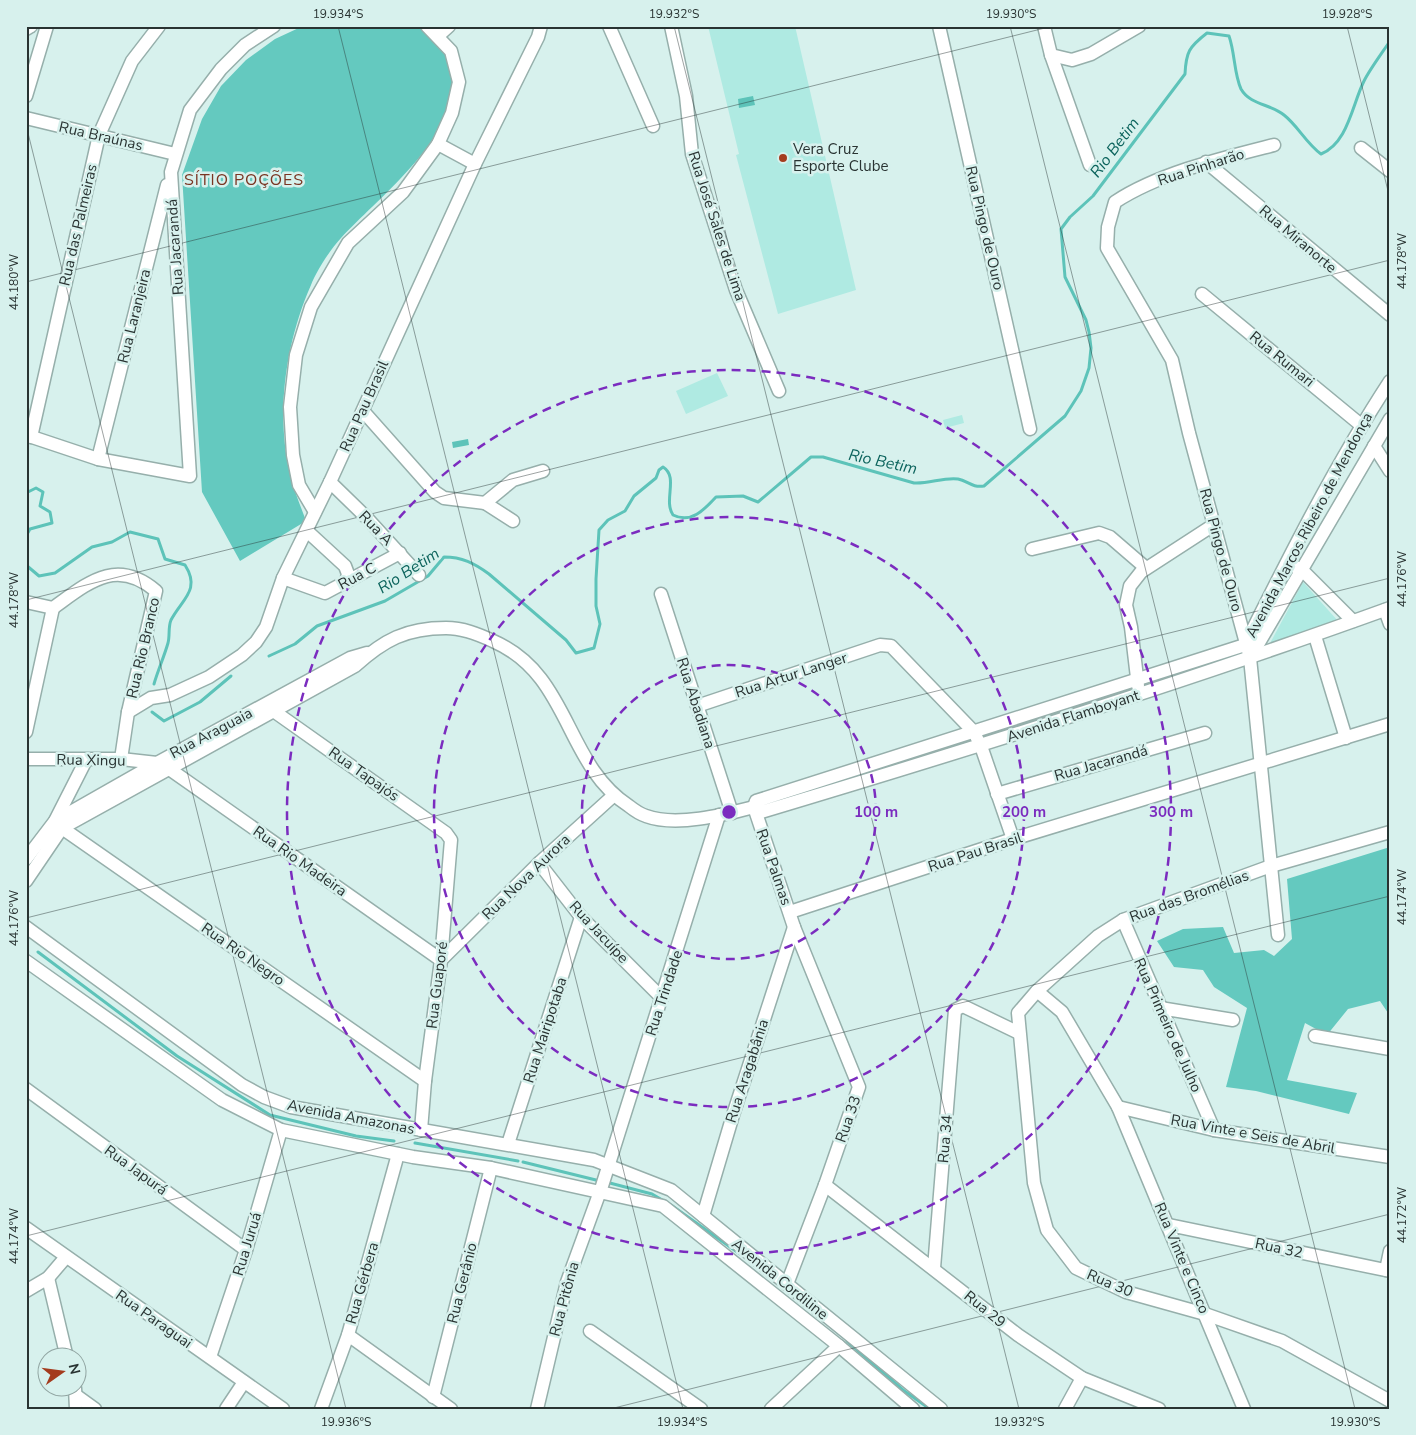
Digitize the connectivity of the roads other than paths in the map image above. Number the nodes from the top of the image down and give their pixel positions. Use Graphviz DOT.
graph roads {
  1 [pos="30,26"];
  2 [pos="47,26"];
  3 [pos="159,26"];
  4 [pos="274,26"];
  5 [pos="427,26"];
  6 [pos="449,26"];
  7 [pos="550,26"];
  8 [pos="609,26"];
  9 [pos="671,26"];
  10 [pos="940,26"];
  11 [pos="1044,26"];
  12 [pos="1139,26"];
  13 [pos="26,28"];
  14 [pos="540,32"];
  15 [pos="438,36"];
  16 [pos="1051,55"];
  17 [pos="26,96"];
  18 [pos="26,118"];
  19 [pos="653,126"];
  20 [pos="98,135"];
  21 [pos="438,144"];
  22 [pos="1274,145"];
  23 [pos="1361,148"];
  24 [pos="175,154"];
  25 [pos="1206,162"];
  26 [pos="474,164"];
  27 [pos="1090,165"];
  28 [pos="1390,171"];
  29 [pos="171,172"];
  30 [pos="1129,192"];
  31 [pos="1202,294"];
  32 [pos="1390,315"];
  33 [pos="1390,381"];
  34 [pos="779,391"];
  35 [pos="363,410"];
  36 [pos="1390,419"];
  37 [pos="1361,425"];
  38 [pos="1030,429"];
  39 [pos="29,436"];
  40 [pos="1374,446"];
  41 [pos="98,459"];
  42 [pos="543,471"];
  43 [pos="1390,471"];
  44 [pos="330,482"];
  45 [pos="485,502"];
  46 [pos="314,512"];
  47 [pos="513,521"];
  48 [pos="1215,524"];
  49 [pos="307,531"];
  50 [pos="1032,549"];
  51 [pos="400,553"];
  52 [pos="1285,564"];
  53 [pos="1146,568"];
  54 [pos="1301,569"];
  55 [pos="419,575"];
  56 [pos="284,578"];
  57 [pos="346,582"];
  58 [pos="660,594"];
  59 [pos="26,602"];
  60 [pos="52,608"];
  61 [pos="1387,609"];
  62 [pos="1353,621"];
  63 [pos="1390,624"];
  64 [pos="478,634"];
  65 [pos="1315,636"];
  66 [pos="1245,645"];
  67 [pos="371,651"];
  68 [pos="1250,658"];
  69 [pos="1137,678"];
  70 [pos="1140,694"];
  71 [pos="697,706"];
  72 [pos="128,712"];
  73 [pos="275,712"];
  74 [pos="1390,724"];
  75 [pos="26,732"];
  76 [pos="974,732"];
  77 [pos="1205,733"];
  78 [pos="1346,738"];
  79 [pos="981,746"];
  80 [pos="26,759"];
  81 [pos="122,759"];
  82 [pos="86,760"];
  83 [pos="162,765"];
  84 [pos="1262,765"];
  85 [pos="997,794"];
  86 [pos="613,796"];
  87 [pos="754,807"];
  88 [pos="732,813"];
  89 [pos="719,816"];
  90 [pos="58,825"];
  91 [pos="1390,832"];
  92 [pos="1013,839"];
  93 [pos="451,840"];
  94 [pos="26,859"];
  95 [pos="539,863"];
  96 [pos="1271,866"];
  97 [pos="26,881"];
  98 [pos="790,912"];
  99 [pos="581,917"];
  100 [pos="1122,920"];
  101 [pos="26,926"];
  102 [pos="794,927"];
  103 [pos="1278,935"];
  104 [pos="442,960"];
  105 [pos="26,961"];
  106 [pos="1037,991"];
  107 [pos="662,998"];
  108 [pos="1160,1008"];
  109 [pos="1018,1012"];
  110 [pos="1233,1020"];
  111 [pos="1019,1033"];
  112 [pos="1315,1036"];
  113 [pos="1390,1049"];
  114 [pos="425,1081"];
  115 [pos="26,1089"];
  116 [pos="1118,1107"];
  117 [pos="280,1130"];
  118 [pos="422,1130"];
  119 [pos="1214,1130"];
  120 [pos="508,1144"];
  121 [pos="398,1154"];
  122 [pos="1390,1157"];
  123 [pos="491,1168"];
  124 [pos="608,1168"];
  125 [pos="825,1185"];
  126 [pos="601,1188"];
  127 [pos="703,1216"];
  128 [pos="1169,1225"];
  129 [pos="26,1228"];
  130 [pos="246,1250"];
  131 [pos="1390,1250"];
  132 [pos="66,1257"];
  133 [pos="934,1268"];
  134 [pos="1388,1270"];
  135 [pos="48,1278"];
  136 [pos="787,1284"];
  137 [pos="26,1290"];
  138 [pos="1205,1314"];
  139 [pos="590,1331"];
  140 [pos="348,1334"];
  141 [pos="839,1346"];
  142 [pos="65,1348"];
  143 [pos="210,1357"];
  144 [pos="1082,1378"];
  145 [pos="244,1382"];
  146 [pos="433,1397"];
  147 [pos="78,1398"];
  148 [pos="1390,1401"];
  149 [pos="95,1409"];
  150 [pos="226,1409"];
  151 [pos="283,1409"];
  152 [pos="321,1409"];
  153 [pos="451,1409"];
  154 [pos="537,1409"];
  155 [pos="701,1409"];
  156 [pos="771,1409"];
  157 [pos="913,1409"];
  158 [pos="941,1409"];
  159 [pos="1065,1409"];
  160 [pos="1159,1409"];
  161 [pos="1244,1409"];
  1 -- 13 [label="street"];
  2 -- 17 [label="street"];
  3 -- 20 [label="street, Rua das Palmeiras"];
  4 -- 24 [label="street, Rua Jacarandá"];
  5 -- 15 [label="street"];
  6 -- 15 [label="street"];
  7 -- 14 [label="street, Rua Pau Brasil"];
  8 -- 19 [label="street"];
  9 -- 34 [label="street, Rua José Sales de Lima"];
  10 -- 38 [label="street, Rua Pingo de Ouro"];
  11 -- 16 [label="street"];
  12 -- 16 [label="street"];
  14 -- 26 [label="street, Rua Pau Brasil"];
  15 -- 21 [label="street"];
  16 -- 27 [label="street"];
  18 -- 20 [label="street, Rua Braúnas"];
  20 -- 24 [label="street, Rua Braúnas"];
  20 -- 39 [label="street, Rua das Palmeiras"];
  21 -- 26 [label="street"];
  21 -- 46 [label="street"];
  22 -- 25 [label="street, Rua Pinharão"];
  23 -- 28 [label="street"];
  24 -- 29 [label="street, Rua Jacarandá"];
  25 -- 30 [label="street, Rua Pinharão"];
  25 -- 32 [label="street, Rua Miranorte"];
  26 -- 35 [label="street, Rua Pau Brasil"];
  29 -- 41 [label="street, Rua Laranjeira"];
  29 -- 41 [label="street, Rua Jacarandá"];
  30 -- 48 [label="street, Rua Pingo de Ouro"];
  31 -- 37 [label="street, Rua Rumari"];
  33 -- 37 [label="street, Avenida Marcos Ribeiro de Mendonça"];
  35 -- 44 [label="street, Rua Pau Brasil"];
  35 -- 45 [label="street"];
  36 -- 40 [label="street, Avenida Marcos Ribeiro de Mendonça"];
  37 -- 52 [label="street, Avenida Marcos Ribeiro de Mendonça"];
  39 -- 41 [label="street"];
  40 -- 43 [label="street"];
  40 -- 54 [label="street, Avenida Marcos Ribeiro de Mendonça"];
  42 -- 45 [label="street"];
  44 -- 46 [label="street, Rua Pau Brasil"];
  44 -- 51 [label="street, Rua A"];
  45 -- 47 [label="street"];
  46 -- 49 [label="street, Rua Pau Brasil"];
  48 -- 53 [label="street"];
  48 -- 66 [label="street, Rua Pingo de Ouro"];
  49 -- 56 [label="street, Rua Pau Brasil"];
  49 -- 57 [label="street"];
  50 -- 53 [label="street"];
  51 -- 55 [label="street, Rua A"];
  51 -- 57 [label="street, Rua C"];
  52 -- 54 [label="street"];
  52 -- 66 [label="street, Avenida Marcos Ribeiro de Mendonça"];
  53 -- 69 [label="street"];
  54 -- 62 [label="street"];
  54 -- 68 [label="street, Avenida Marcos Ribeiro de Mendonça"];
  56 -- 57 [label="street, Rua C"];
  56 -- 72 [label="street, Rua Pau Brasil"];
  58 -- 71 [label="street, Rua Abadiana"];
  59 -- 60 [label="street"];
  60 -- 72 [label="street, Rua Rio Branco"];
  60 -- 75 [label="street"];
  61 -- 62 [label="street, Avenida Flamboyant"];
  61 -- 63 [label="street"];
  62 -- 65 [label="street, Avenida Flamboyant"];
  64 -- 67 [label="street, Rua Araguaia"];
  64 -- 86 [label="street, Avenida Flamboyant"];
  65 -- 68 [label="street, Avenida Flamboyant"];
  65 -- 78 [label="street"];
  66 -- 68 [label="street, Rua Pingo de Ouro"];
  66 -- 69 [label="street, Avenida Flamboyant"];
  67 -- 73 [label="street, Rua Araguaia"];
  67 -- 83 [label="street, Rua Araguaia"];
  68 -- 70 [label="street, Avenida Flamboyant"];
  68 -- 84 [label="street, Rua Pingo de Ouro"];
  69 -- 70 [label="street"];
  69 -- 76 [label="street, Avenida Flamboyant"];
  70 -- 79 [label="street, Avenida Flamboyant"];
  71 -- 76 [label="street, Rua Artur Langer"];
  71 -- 88 [label="street, Rua Abadiana"];
  72 -- 81 [label="street, Rua Rio Branco"];
  73 -- 83 [label="street, Rua Araguaia"];
  73 -- 93 [label="street, Rua Tapajós"];
  74 -- 78 [label="street, Rua Pau Brasil"];
  76 -- 79 [label="street"];
  76 -- 87 [label="street, Avenida Flamboyant"];
  77 -- 85 [label="street, Rua Jacarandá"];
  78 -- 84 [label="street, Rua Pau Brasil"];
  79 -- 85 [label="street"];
  79 -- 87 [label="street, Avenida Flamboyant"];
  80 -- 82 [label="street, Rua Xingu"];
  81 -- 82 [label="street, Rua Xingu"];
  81 -- 83 [label="street, Rua Xingu"];
  82 -- 90 [label="street"];
  83 -- 90 [label="street, Rua Araguaia"];
  83 -- 104 [label="street, Rua Rio Madeira"];
  84 -- 92 [label="street, Rua Pau Brasil"];
  84 -- 96 [label="street, Rua Pingo de Ouro"];
  85 -- 92 [label="street"];
  86 -- 89 [label="street, Avenida Flamboyant"];
  86 -- 95 [label="street, Rua Nova Aurora"];
  87 -- 88 [label="street, Avenida Flamboyant"];
  87 -- 98 [label="street, Rua Palmas"];
  88 -- 89 [label="street, Avenida Flamboyant"];
  89 -- 107 [label="street, Rua Trindade"];
  90 -- 94 [label="street"];
  90 -- 97 [label="street"];
  90 -- 114 [label="street, Rua Rio Negro"];
  91 -- 96 [label="street, Rua das Bromélias"];
  92 -- 98 [label="street, Rua Pau Brasil"];
  93 -- 104 [label="street, Rua Guaporé"];
  95 -- 99 [label="street, Rua Jacuípe"];
  95 -- 104 [label="street, Rua Nova Aurora"];
  96 -- 100 [label="street, Rua das Bromélias"];
  96 -- 103 [label="street, Rua Pingo de Ouro"];
  98 -- 102 [label="street, Rua Palmas"];
  99 -- 107 [label="street, Rua Jacuípe"];
  99 -- 120 [label="street, Rua Mairipotaba"];
  100 -- 106 [label="street, Rua das Bromélias"];
  100 -- 108 [label="street, Rua Primeiro de Julho"];
  101 -- 118 [label="street, Avenida Amazonas"];
  102 -- 125 [label="street, Rua 33"];
  102 -- 127 [label="street, Rua Aragabânia"];
  104 -- 114 [label="street, Rua Guaporé"];
  105 -- 117 [label="street, Avenida Amazonas"];
  106 -- 109 [label="street, Rua das Bromélias"];
  106 -- 116 [label="street, Rua Vinte e Cinco"];
  107 -- 124 [label="street, Rua Trindade"];
  108 -- 110 [label="street"];
  108 -- 119 [label="street, Rua Primeiro de Julho"];
  109 -- 111 [label="street, Rua 30"];
  111 -- 133 [label="street, Rua 34"];
  111 -- 138 [label="street, Rua 30"];
  112 -- 113 [label="street"];
  114 -- 118 [label="street, Rua Guaporé"];
  115 -- 130 [label="street, Rua Japurá"];
  116 -- 119 [label="street, Rua Vinte e Seis de Abril"];
  116 -- 128 [label="street, Rua Vinte e Cinco"];
  117 -- 121 [label="street, Avenida Amazonas"];
  117 -- 130 [label="street, Rua Juruá"];
  118 -- 120 [label="street, Avenida Amazonas"];
  119 -- 122 [label="street, Rua Vinte e Seis de Abril"];
  120 -- 124 [label="street, Avenida Amazonas"];
  121 -- 123 [label="street, Avenida Amazonas"];
  121 -- 140 [label="street, Rua Gérbera"];
  123 -- 126 [label="street, Avenida Amazonas"];
  123 -- 146 [label="street, Rua Gerânio"];
  124 -- 126 [label="street, Rua Trindade"];
  124 -- 127 [label="street, Avenida Cordiline"];
  125 -- 133 [label="street, Rua 29"];
  125 -- 136 [label="street, Rua 33"];
  126 -- 141 [label="street, Avenida Cordiline"];
  126 -- 154 [label="street, Rua Pitônia"];
  127 -- 136 [label="street, Avenida Cordiline"];
  128 -- 134 [label="street, Rua 32"];
  128 -- 138 [label="street, Rua Vinte e Cinco"];
  129 -- 132 [label="street, Rua Paraguai"];
  130 -- 143 [label="street, Rua Juruá"];
  131 -- 134 [label="street"];
  132 -- 135 [label="street"];
  132 -- 143 [label="street, Rua Paraguai"];
  133 -- 144 [label="street, Rua 29"];
  135 -- 137 [label="street"];
  135 -- 142 [label="street"];
  136 -- 158 [label="street, Avenida Cordiline"];
  138 -- 148 [label="street, Rua 30"];
  138 -- 161 [label="street, Rua Vinte e Cinco"];
  139 -- 155 [label="street"];
  140 -- 146 [label="street"];
  140 -- 152 [label="street, Rua Gérbera"];
  141 -- 156 [label="street"];
  141 -- 157 [label="street, Avenida Cordiline"];
  143 -- 145 [label="street, Rua Paraguai"];
  144 -- 159 [label="street"];
  144 -- 160 [label="street, Rua 29"];
  145 -- 150 [label="street"];
  145 -- 151 [label="street, Rua Paraguai"];
  146 -- 153 [label="street"];
  147 -- 149 [label="street"];
}
